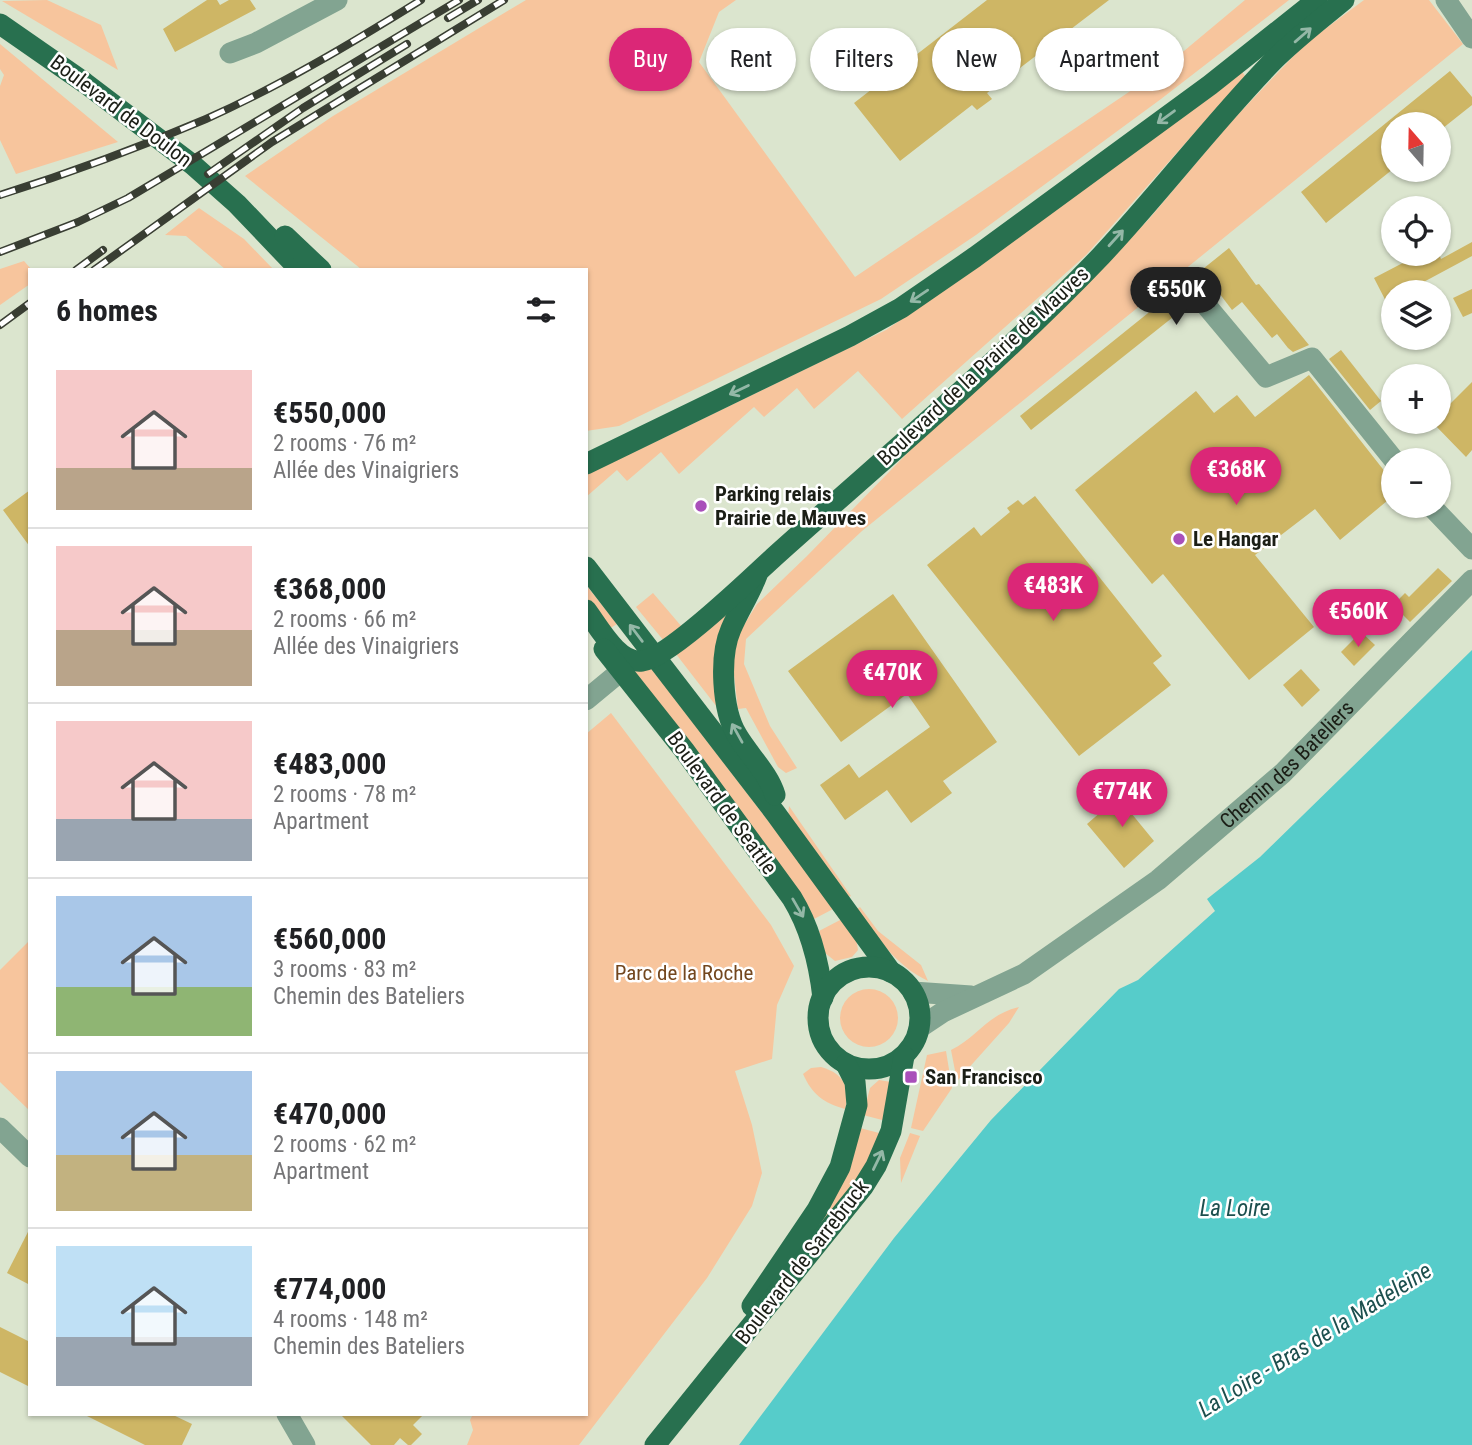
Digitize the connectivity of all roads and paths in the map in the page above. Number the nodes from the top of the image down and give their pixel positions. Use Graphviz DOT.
graph roads {
  1 [pos="337,0"];
  2 [pos="1317,0"];
  3 [pos="1344,0"];
  4 [pos="1446,0"];
  5 [pos="0,24"];
  6 [pos="1472,38"];
  7 [pos="230,53"];
  8 [pos="237,204"];
  9 [pos="298,268"];
  10 [pos="319,268"];
  11 [pos="1205,304"];
  12 [pos="635,439"];
  13 [pos="1384,448"];
  14 [pos="588,451"];
  15 [pos="588,463"];
  16 [pos="1442,518"];
  17 [pos="1472,549"];
  18 [pos="588,570"];
  19 [pos="758,572"];
  20 [pos="1472,580"];
  21 [pos="588,613"];
  22 [pos="588,628"];
  23 [pos="654,657"];
  24 [pos="621,671"];
  25 [pos="588,698"];
  26 [pos="776,814"];
  27 [pos="891,972"];
  28 [pos="913,992"];
  29 [pos="980,996"];
  30 [pos="822,998"];
  31 [pos="919,1028"];
  32 [pos="904,1056"];
  33 [pos="846,1064"];
  34 [pos="0,1128"];
  35 [pos="28,1155"];
  36 [pos="288,1416"];
  37 [pos="304,1445"];
  38 [pos="643,1445"];
  39 [pos="655,1445"];
  1 -- 7 [label="street"];
  2 -- 12 [label="main road, one-way"];
  19 -- 3 [label="main road, Boulevard de la Prairie de Mauves, one-way"];
  4 -- 6 [label="street"];
  5 -- 8 [label="main road, Boulevard de Doulon"];
  8 -- 9 [label="main road"];
  8 -- 10 [label="main road"];
  11 -- 13 [label="street"];
  12 -- 14 [label="main road"];
  12 -- 15 [label="main road"];
  16 -- 17 [label="street"];
  23 -- 18 [label="main road, Boulevard de Seattle, one-way"];
  19 -- 23 [label="main road, Boulevard de la Prairie de Mauves"];
  26 -- 19 [label="main road, Boulevard de la Prairie de Mauves, one-way"];
  20 -- 29 [label="street, Chemin des Bateliers"];
  21 -- 23 [label="main road"];
  22 -- 24 [label="main road, Boulevard de Seattle"];
  23 -- 26 [label="main road, Boulevard de Seattle"];
  24 -- 25 [label="street"];
  24 -- 30 [label="main road, Boulevard de Seattle, one-way"];
  26 -- 27 [label="main road, Boulevard de Seattle"];
  27 -- 28 [label="main road"];
  27 -- 30 [label="main road"];
  28 -- 29 [label="street, Chemin des Bateliers"];
  28 -- 31 [label="main road"];
  29 -- 31 [label="street, Chemin des Bateliers"];
  30 -- 33 [label="main road"];
  31 -- 32 [label="main road"];
  32 -- 33 [label="main road"];
  39 -- 32 [label="main road, Boulevard de Sarrebruck, one-way"];
  33 -- 38 [label="main road, Boulevard de Sarrebruck"];
  34 -- 35 [label="street"];
  36 -- 37 [label="street"];
}
